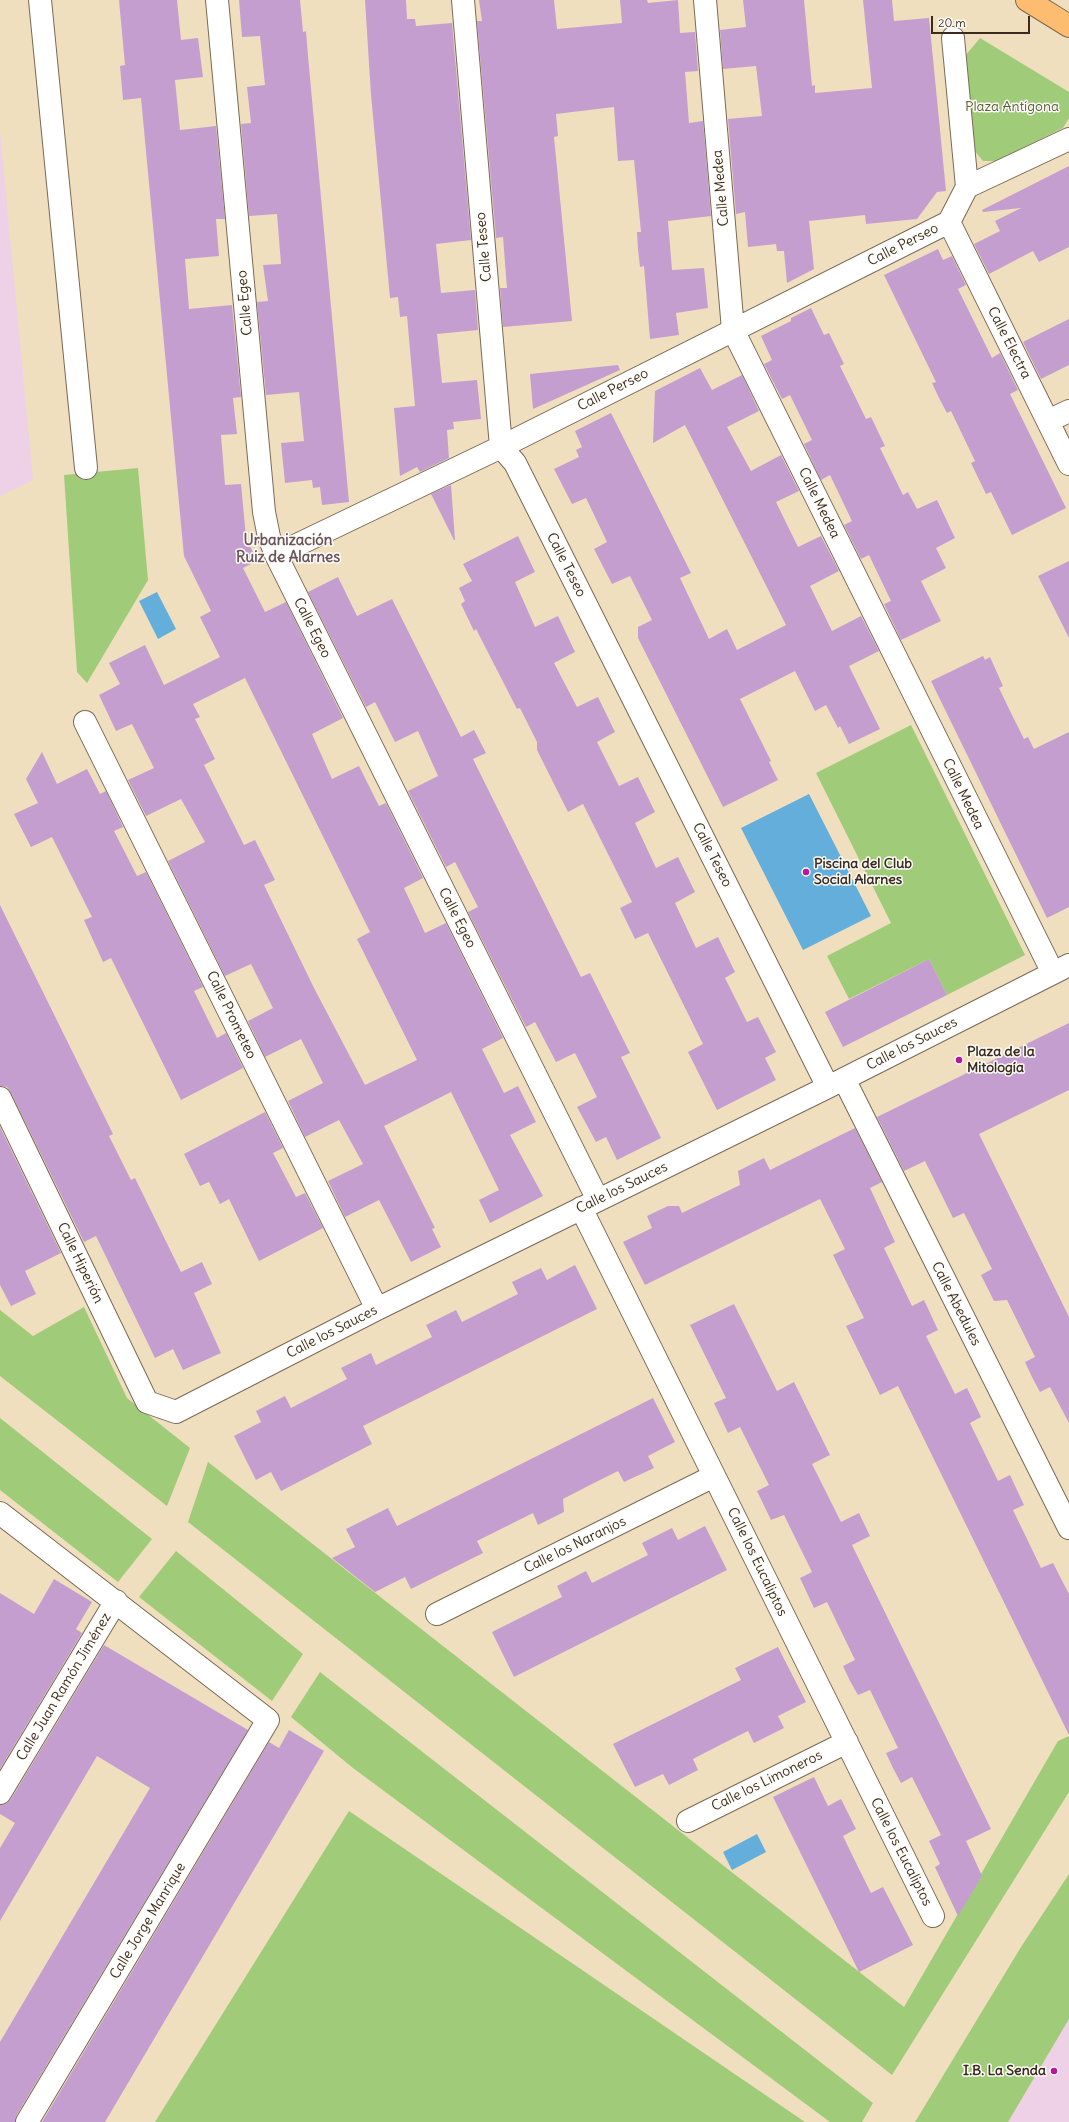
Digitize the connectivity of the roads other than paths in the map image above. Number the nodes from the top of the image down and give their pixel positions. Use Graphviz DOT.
graph roads {
  1 [pos="40,0"];
  2 [pos="217,0"];
  3 [pos="463,0"];
  4 [pos="705,0"];
  5 [pos="1027,0"];
  6 [pos="1069,26"];
  7 [pos="952,38"];
  8 [pos="1069,139"];
  9 [pos="967,187"];
  10 [pos="949,222"];
  11 [pos="733,330"];
  12 [pos="1069,410"];
  13 [pos="1048,421"];
  14 [pos="501,447"];
  15 [pos="1069,464"];
  16 [pos="86,468"];
  17 [pos="276,555"];
  18 [pos="85,722"];
  19 [pos="1061,969"];
  20 [pos="836,1083"];
  21 [pos="0,1098"];
  22 [pos="590,1204"];
  23 [pos="377,1309"];
  24 [pos="176,1412"];
  25 [pos="714,1476"];
  26 [pos="0,1513"];
  27 [pos="1069,1528"];
  28 [pos="116,1602"];
  29 [pos="436,1614"];
  30 [pos="847,1742"];
  31 [pos="0,1793"];
  32 [pos="688,1821"];
  33 [pos="933,1916"];
  34 [pos="27,2122"];
  1 -- 16 [label="street"];
  2 -- 17 [label="street, Calle Egeo"];
  3 -- 14 [label="street, Calle Teseo"];
  4 -- 11 [label="street, Calle Medea"];
  5 -- 6 [label="main road"];
  7 -- 9 [label="street"];
  8 -- 9 [label="street"];
  9 -- 10 [label="street"];
  10 -- 11 [label="street, Calle Perseo"];
  10 -- 13 [label="street, Calle Electra"];
  11 -- 14 [label="street, Calle Perseo"];
  11 -- 19 [label="street, Calle Medea"];
  12 -- 13 [label="street"];
  13 -- 15 [label="street, Calle Electra"];
  14 -- 17 [label="street, Calle Perseo"];
  14 -- 20 [label="street, Calle Teseo"];
  17 -- 22 [label="street, Calle Egeo"];
  18 -- 23 [label="street, Calle Prometeo"];
  19 -- 20 [label="street, Calle los Sauces"];
  20 -- 22 [label="street, Calle los Sauces"];
  20 -- 27 [label="street, Calle Abedules"];
  21 -- 24 [label="street, Calle Hiperión"];
  22 -- 23 [label="street, Calle los Sauces"];
  22 -- 25 [label="street, Calle los Eucaliptos"];
  23 -- 24 [label="street, Calle los Sauces"];
  25 -- 29 [label="street, Calle los Naranjos"];
  25 -- 30 [label="street, Calle los Eucaliptos"];
  26 -- 28 [label="street"];
  28 -- 31 [label="street, Calle Juan Ramón Jiménez"];
  28 -- 34 [label="street, Calle Jorge Manrique"];
  30 -- 32 [label="street, Calle los Limoneros"];
  30 -- 33 [label="street, Calle los Eucaliptos"];
}
